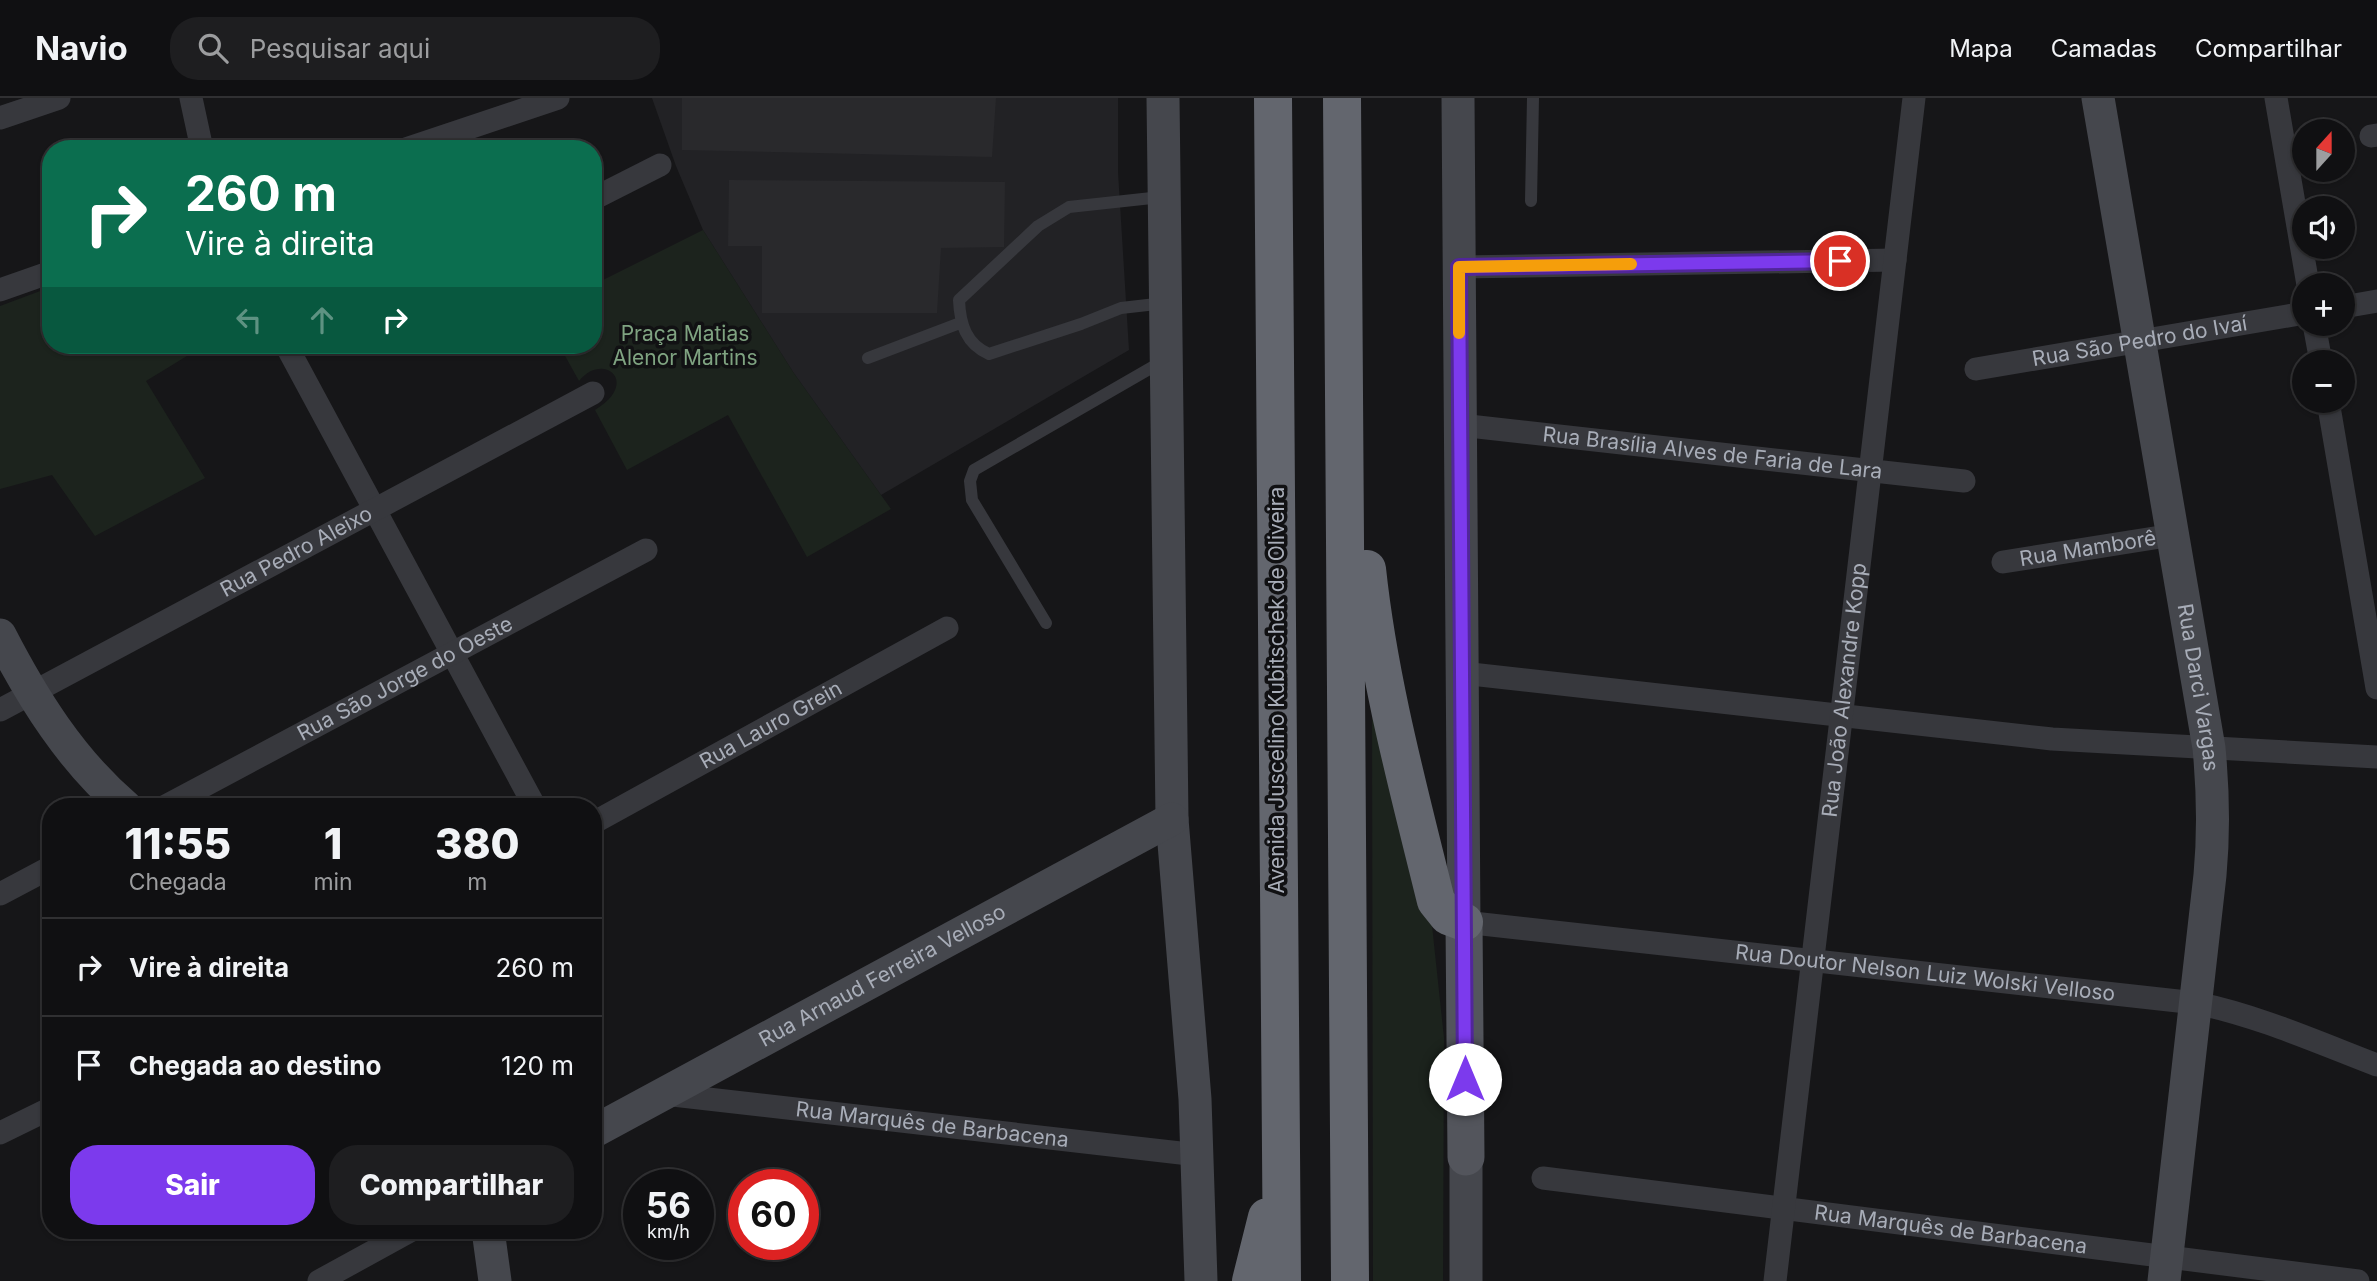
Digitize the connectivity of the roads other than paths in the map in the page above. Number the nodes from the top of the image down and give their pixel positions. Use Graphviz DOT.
graph roads {
  1 [pos="59,98"];
  2 [pos="191,98"];
  3 [pos="1163,98"];
  4 [pos="1273,98"];
  5 [pos="1342,98"];
  6 [pos="1458,98"];
  7 [pos="1533,98"];
  8 [pos="1914,98"];
  9 [pos="2098,98"];
  10 [pos="2276,98"];
  11 [pos="553,99"];
  12 [pos="0,118"];
  13 [pos="200,140"];
  14 [pos="432,140"];
  15 [pos="660,165"];
  16 [pos="602,194"];
  17 [pos="1164,197"];
  18 [pos="1531,201"];
  19 [pos="1895,260"];
  20 [pos="1459,267"];
  21 [pos="2306,273"];
  22 [pos="42,275"];
  23 [pos="0,290"];
  24 [pos="2377,301"];
  25 [pos="1166,303"];
  26 [pos="2355,305"];
  27 [pos="2292,315"];
  28 [pos="960,323"];
  29 [pos="2140,341"];
  30 [pos="291,354"];
  31 [pos="868,358"];
  32 [pos="1166,360"];
  33 [pos="1344,364"];
  34 [pos="1976,369"];
  35 [pos="593,393"];
  36 [pos="2330,413"];
  37 [pos="1460,425"];
  38 [pos="1870,471"];
  39 [pos="1964,481"];
  40 [pos="375,509"];
  41 [pos="2173,535"];
  42 [pos="646,550"];
  43 [pos="2003,562"];
  44 [pos="1046,623"];
  45 [pos="947,628"];
  46 [pos="0,635"];
  47 [pos="452,653"];
  48 [pos="1462,673"];
  49 [pos="2377,688"];
  50 [pos="32,693"];
  51 [pos="0,710"];
  52 [pos="1842,716"];
  53 [pos="2209,748"];
  54 [pos="2377,757"];
  55 [pos="116,798"];
  56 [pos="181,798"];
  57 [pos="530,798"];
  58 [pos="602,818"];
  59 [pos="1172,820"];
  60 [pos="42,872"];
  61 [pos="0,894"];
  62 [pos="1464,922"];
  63 [pos="1813,961"];
  64 [pos="2196,1003"];
  65 [pos="2377,1065"];
  66 [pos="664,1094"];
  67 [pos="42,1112"];
  68 [pos="602,1127"];
  69 [pos="0,1133"];
  70 [pos="1282,1150"];
  71 [pos="1198,1155"];
  72 [pos="1465,1157"];
  73 [pos="1544,1178"];
  74 [pos="1784,1207"];
  75 [pos="396,1239"];
  76 [pos="489,1239"];
  77 [pos="2166,1268"];
  78 [pos="319,1281"];
  79 [pos="495,1281"];
  80 [pos="1201,1281"];
  81 [pos="1251,1281"];
  82 [pos="1282,1281"];
  83 [pos="1350,1281"];
  84 [pos="1466,1281"];
  85 [pos="1775,1281"];
  86 [pos="2358,1281"];
  1 -- 12 [label="street"];
  2 -- 13 [label="street"];
  3 -- 17 [label="street"];
  4 -- 70 [label="highway, Avenida Juscelino Kubitschek de Oliveira"];
  5 -- 33 [label="highway"];
  6 -- 20 [label="street"];
  7 -- 18 [label="lane"];
  8 -- 19 [label="street, Rua João Alexandre Kopp"];
  9 -- 29 [label="street, Rua Darci Vargas"];
  10 -- 21 [label="street"];
  11 -- 14 [label="street"];
  15 -- 16 [label="street"];
  17 -- 25 [label="street"];
  17 -- 28 [label="lane"];
  19 -- 20 [label="street"];
  19 -- 38 [label="street, Rua João Alexandre Kopp"];
  20 -- 37 [label="street"];
  22 -- 23 [label="street"];
  24 -- 26 [label="street"];
  25 -- 28 [label="lane"];
  25 -- 32 [label="street"];
  27 -- 29 [label="street, Rua São Pedro do Ivaí"];
  28 -- 31 [label="lane"];
  29 -- 34 [label="street, Rua São Pedro do Ivaí"];
  29 -- 41 [label="street, Rua Darci Vargas"];
  30 -- 40 [label="street"];
  32 -- 44 [label="lane"];
  32 -- 59 [label="street"];
  33 -- 62 [label="highway"];
  33 -- 83 [label="highway"];
  35 -- 40 [label="street, Rua Pedro Aleixo"];
  36 -- 49 [label="street"];
  37 -- 38 [label="street, Rua Brasília Alves de Faria de Lara"];
  37 -- 48 [label="street"];
  38 -- 39 [label="street, Rua Brasília Alves de Faria de Lara"];
  38 -- 52 [label="street, Rua João Alexandre Kopp"];
  40 -- 47 [label="street"];
  40 -- 50 [label="street, Rua Pedro Aleixo"];
  41 -- 43 [label="street, Rua Mamborê"];
  41 -- 53 [label="street, Rua Darci Vargas"];
  42 -- 47 [label="street, Rua São Jorge do Oeste"];
  45 -- 58 [label="street, Rua Lauro Grein"];
  46 -- 50 [label="street"];
  47 -- 56 [label="street, Rua São Jorge do Oeste"];
  47 -- 57 [label="street"];
  48 -- 52 [label="street"];
  48 -- 62 [label="street"];
  50 -- 51 [label="street, Rua Pedro Aleixo"];
  50 -- 55 [label="street"];
  52 -- 53 [label="street"];
  52 -- 63 [label="street, Rua João Alexandre Kopp"];
  53 -- 54 [label="street"];
  53 -- 64 [label="street, Rua Darci Vargas"];
  59 -- 66 [label="street, Rua Arnaud Ferreira Velloso"];
  59 -- 71 [label="street"];
  60 -- 61 [label="street"];
  62 -- 63 [label="street, Rua Doutor Nelson Luiz Wolski Velloso"];
  62 -- 72 [label="main road"];
  63 -- 64 [label="street, Rua Doutor Nelson Luiz Wolski Velloso"];
  63 -- 74 [label="street, Rua João Alexandre Kopp"];
  64 -- 65 [label="street, Rua Doutor Nelson Luiz Wolski Velloso"];
  64 -- 77 [label="street, Rua Darci Vargas"];
  66 -- 68 [label="street, Rua Arnaud Ferreira Velloso"];
  66 -- 71 [label="street, Rua Marquês de Barbacena"];
  67 -- 69 [label="street"];
  70 -- 81 [label="highway"];
  70 -- 82 [label="highway, Avenida Juscelino Kubitschek de Oliveira"];
  71 -- 80 [label="street"];
  72 -- 84 [label="street"];
  73 -- 74 [label="street, Rua Marquês de Barbacena"];
  74 -- 77 [label="street, Rua Marquês de Barbacena"];
  74 -- 85 [label="street, Rua João Alexandre Kopp"];
  75 -- 78 [label="street"];
  76 -- 79 [label="street"];
  77 -- 86 [label="street, Rua Marquês de Barbacena"];
}
